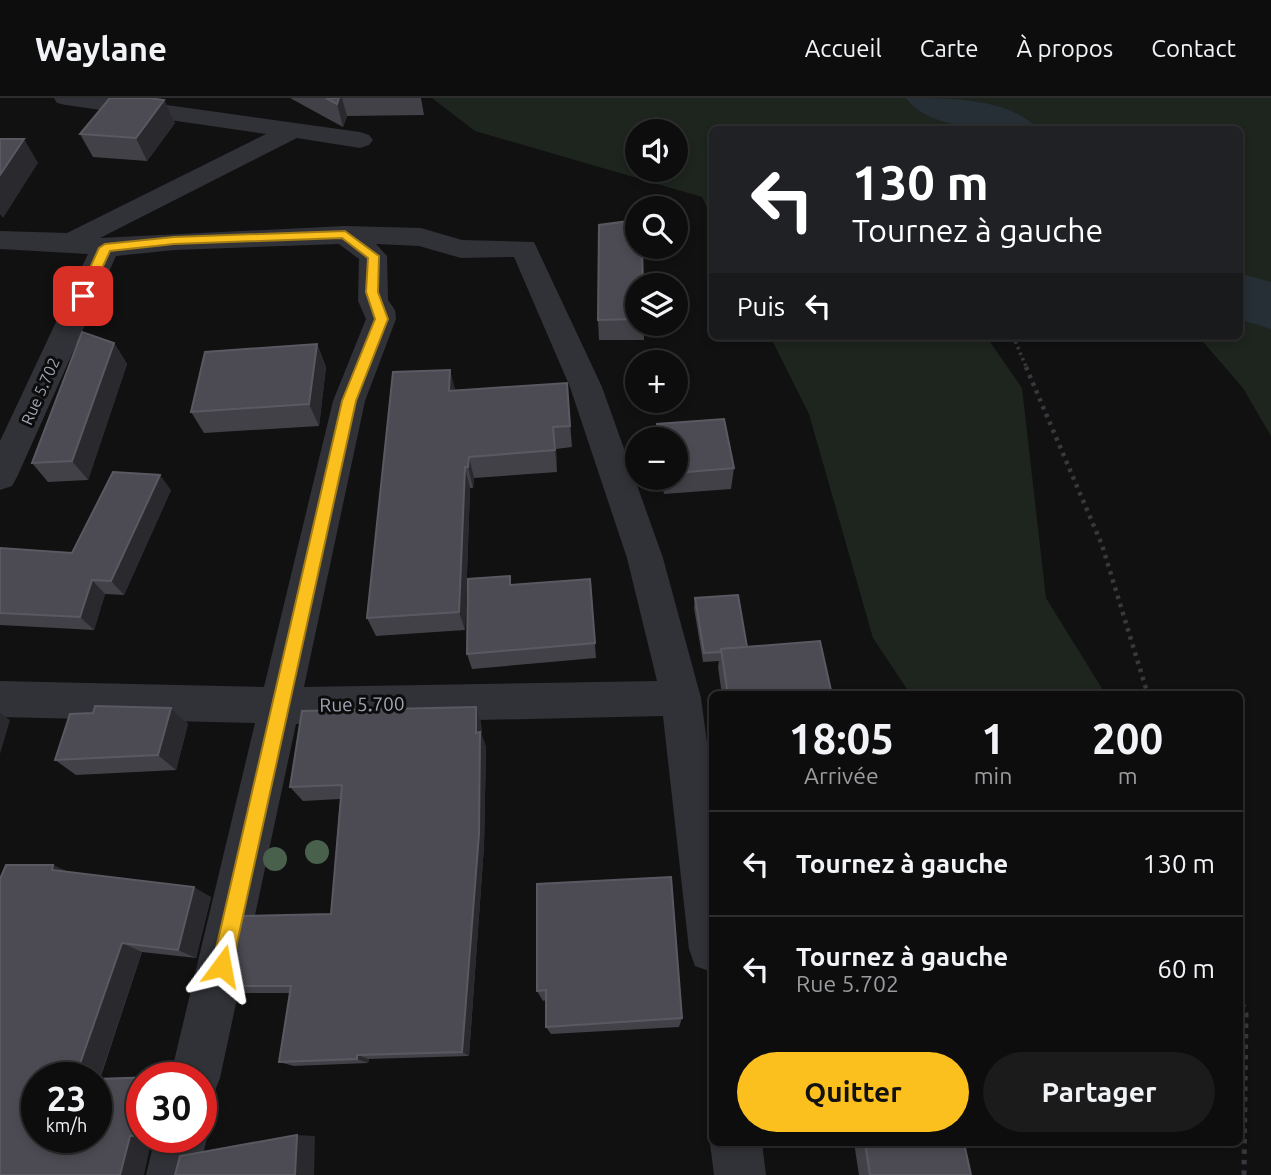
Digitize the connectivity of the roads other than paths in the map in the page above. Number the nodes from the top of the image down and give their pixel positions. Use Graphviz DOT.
graph roads {
  1 [pos="66,98"];
  2 [pos="199,98"];
  3 [pos="155,113"];
  4 [pos="290,132"];
  5 [pos="360,141"];
  6 [pos="345,235"];
  7 [pos="0,240"];
  8 [pos="71,242"];
  9 [pos="105,248"];
  10 [pos="0,477"];
  11 [pos="681,698"];
  12 [pos="0,699"];
  13 [pos="281,706"];
  14 [pos="709,925"];
  15 [pos="199,1062"];
  16 [pos="736,1146"];
  17 [pos="177,1153"];
  18 [pos="172,1175"];
  19 [pos="740,1175"];
  1 -- 3 [label="street"];
  2 -- 3 [label="street"];
  3 -- 4 [label="street"];
  4 -- 5 [label="street"];
  4 -- 8 [label="street"];
  6 -- 9 [label="street"];
  6 -- 11 [label="street"];
  6 -- 13 [label="street"];
  7 -- 8 [label="street"];
  8 -- 9 [label="street"];
  9 -- 10 [label="street, Rue 5.702"];
  11 -- 13 [label="street, Rue 5.700"];
  11 -- 14 [label="street"];
  12 -- 13 [label="street, Rue 5.700"];
  13 -- 15 [label="street"];
  16 -- 19 [label="street"];
  17 -- 18 [label="street"];
}
